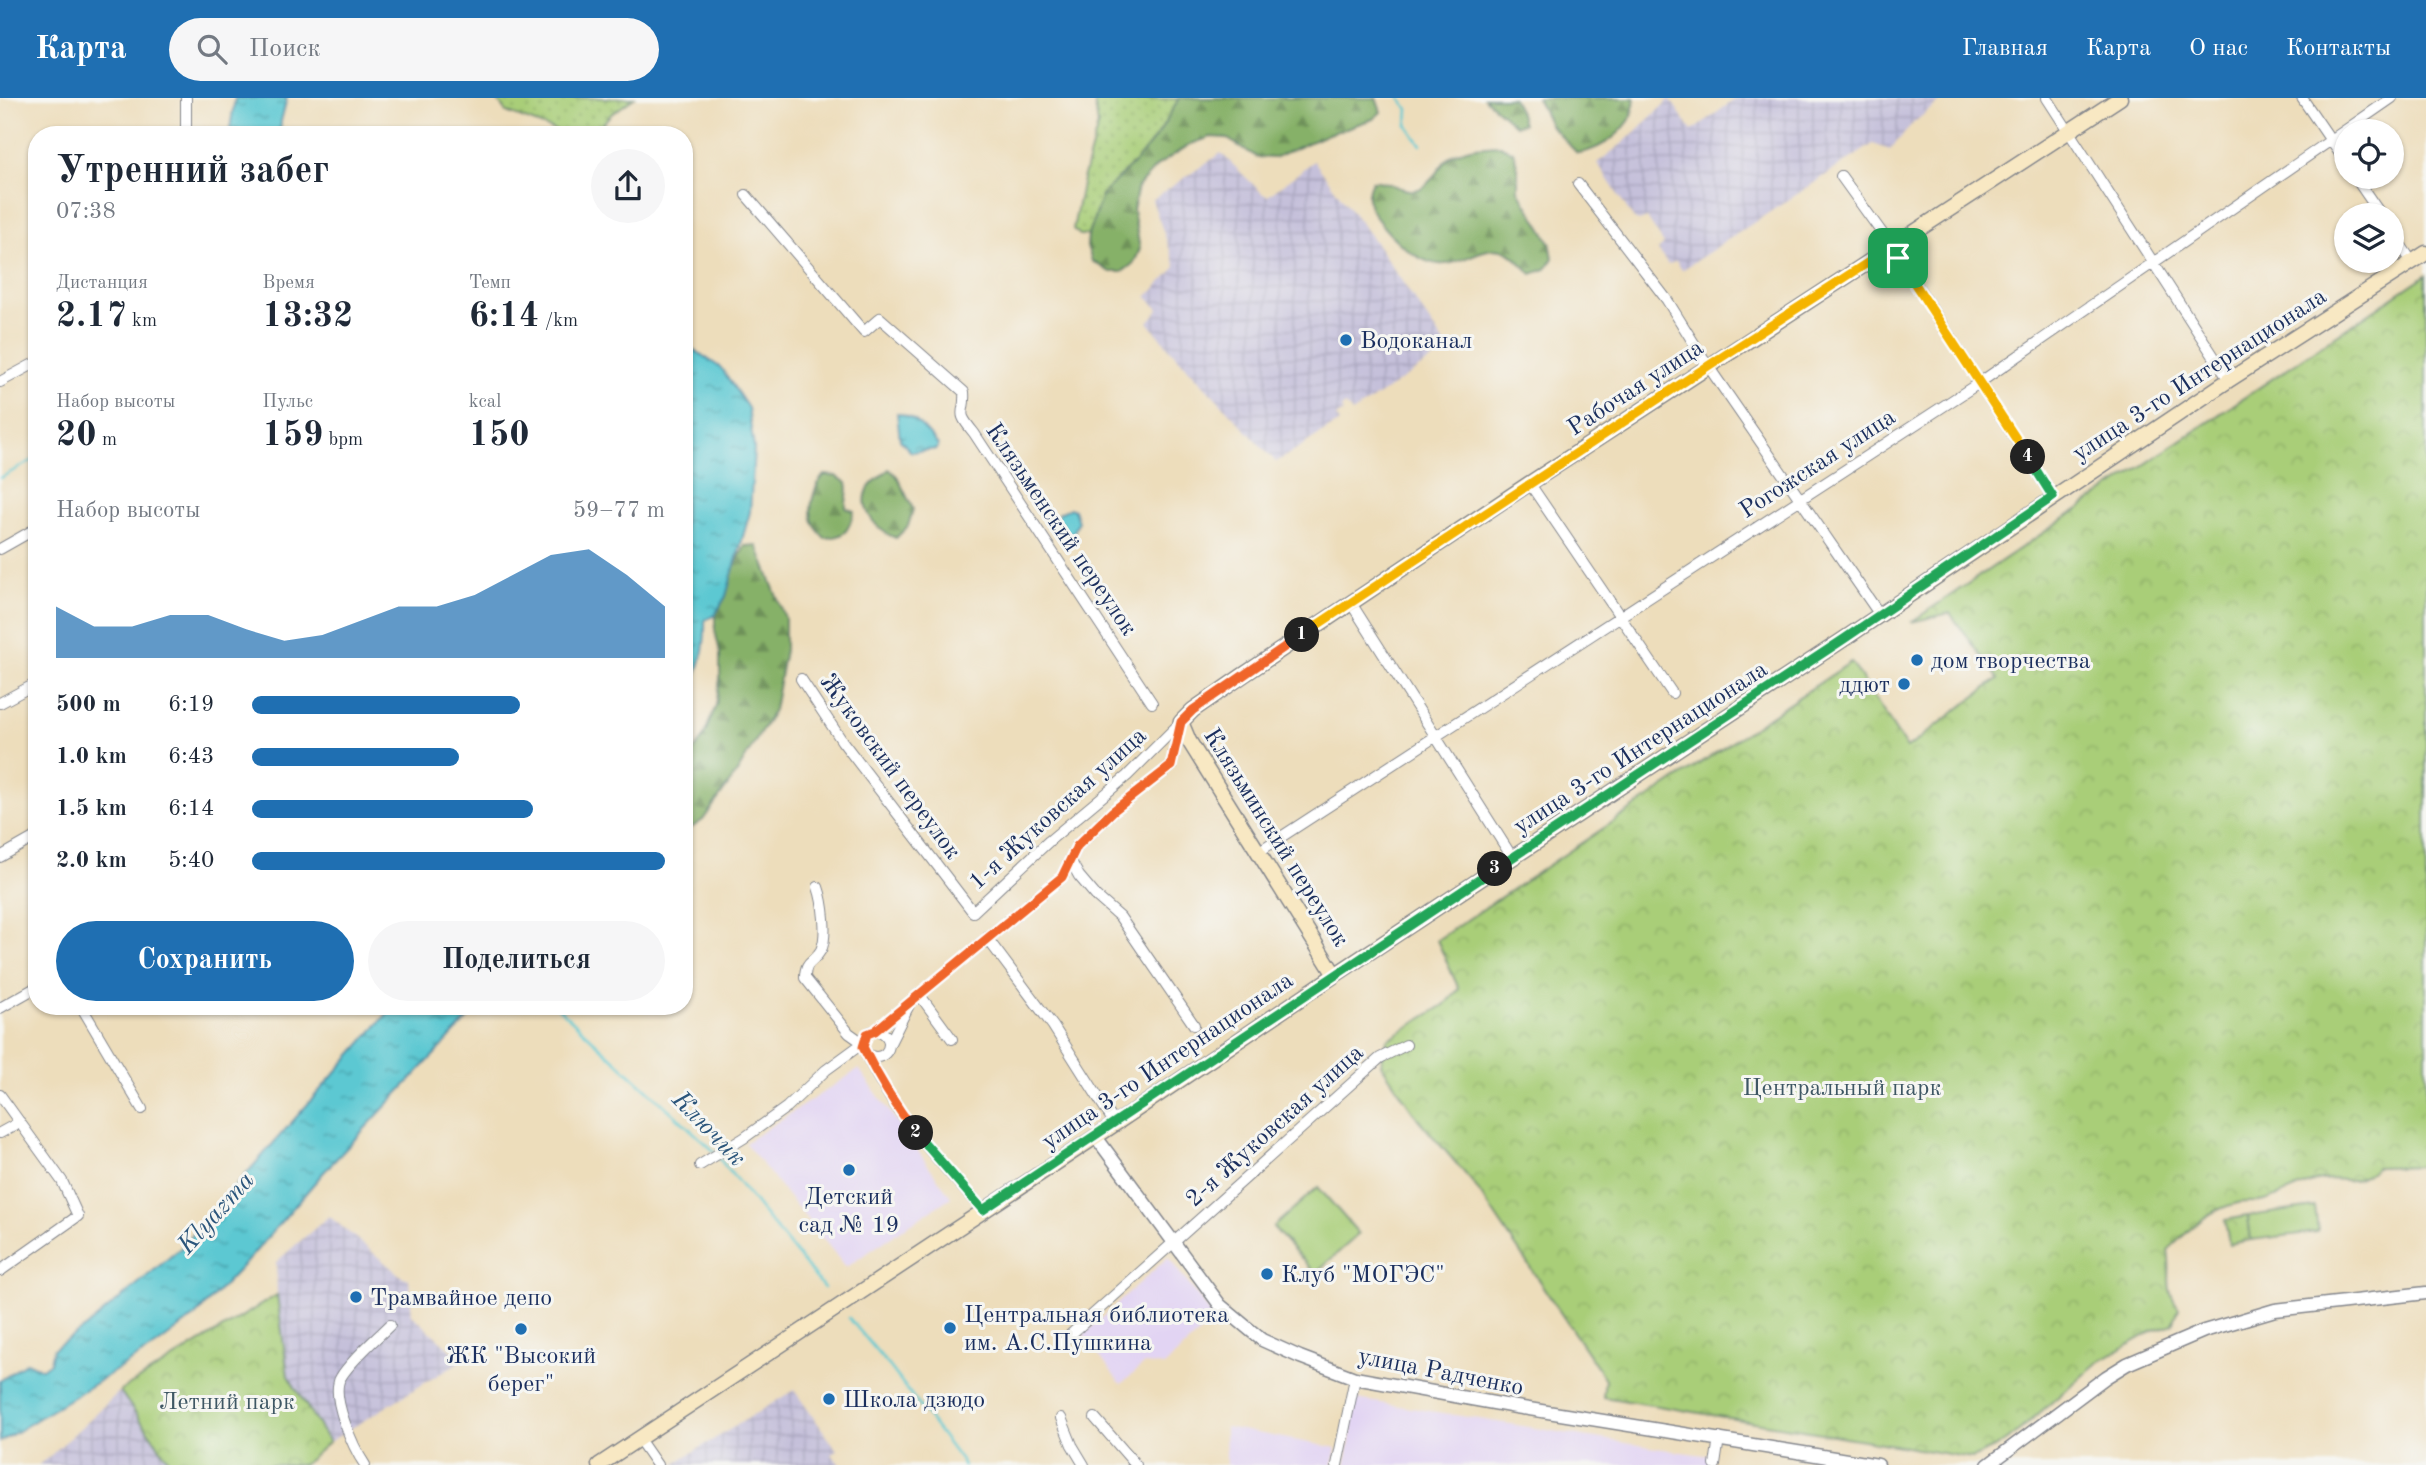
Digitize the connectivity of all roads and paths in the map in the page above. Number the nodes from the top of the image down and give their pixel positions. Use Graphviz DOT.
graph roads {
  1 [pos="186,98"];
  2 [pos="2047,98"];
  3 [pos="2120,98"];
  4 [pos="2302,98"];
  5 [pos="2392,98"];
  6 [pos="186,126"];
  7 [pos="2070,131"];
  8 [pos="2330,139"];
  9 [pos="2334,145"];
  10 [pos="1841,176"];
  11 [pos="1578,184"];
  12 [pos="746,195"];
  13 [pos="1892,247"];
  14 [pos="2404,250"];
  15 [pos="2426,253"];
  16 [pos="2412,262"];
  17 [pos="2154,263"];
  18 [pos="1708,366"];
  19 [pos="28,367"];
  20 [pos="2229,380"];
  21 [pos="0,382"];
  22 [pos="1979,383"];
  23 [pos="1530,484"];
  24 [pos="2053,497"];
  25 [pos="1799,499"];
  26 [pos="28,533"];
  27 [pos="0,549"];
  28 [pos="1351,603"];
  29 [pos="1880,615"];
  30 [pos="1620,617"];
  31 [pos="801,678"];
  32 [pos="28,688"];
  33 [pos="1672,693"];
  34 [pos="0,703"];
  35 [pos="1152,703"];
  36 [pos="1181,722"];
  37 [pos="1435,738"];
  38 [pos="28,841"];
  39 [pos="1258,852"];
  40 [pos="0,857"];
  41 [pos="1513,857"];
  42 [pos="1070,860"];
  43 [pos="818,887"];
  44 [pos="974,912"];
  45 [pos="986,938"];
  46 [pos="1335,975"];
  47 [pos="28,993"];
  48 [pos="915,997"];
  49 [pos="0,1008"];
  50 [pos="86,1015"];
  51 [pos="1194,1025"];
  52 [pos="875,1031"];
  53 [pos="952,1038"];
  54 [pos="889,1045"];
  55 [pos="1406,1045"];
  56 [pos="864,1047"];
  57 [pos="881,1056"];
  58 [pos="876,1074"];
  59 [pos="0,1095"];
  60 [pos="142,1109"];
  61 [pos="20,1122"];
  62 [pos="1115,1124"];
  63 [pos="0,1133"];
  64 [pos="1096,1136"];
  65 [pos="700,1164"];
  66 [pos="983,1210"];
  67 [pos="1174,1243"];
  68 [pos="0,1271"];
  69 [pos="2426,1293"];
  70 [pos="390,1325"];
  71 [pos="1060,1344"];
  72 [pos="1354,1378"];
  73 [pos="1060,1418"];
  74 [pos="1095,1418"];
  75 [pos="1719,1438"];
  76 [pos="639,1439"];
  77 [pos="365,1465"];
  78 [pos="599,1465"];
  79 [pos="657,1465"];
  80 [pos="1084,1465"];
  81 [pos="1136,1465"];
  82 [pos="1337,1465"];
  83 [pos="1715,1465"];
  84 [pos="1878,1465"];
  85 [pos="1988,1465"];
  1 -- 6 [label="street"];
  2 -- 7 [label="street"];
  3 -- 7 [label="main road, Рабочая улица"];
  4 -- 8 [label="street"];
  5 -- 8 [label="street, Рогожская улица"];
  7 -- 13 [label="main road, Рабочая улица"];
  7 -- 17 [label="street"];
  8 -- 9 [label="street"];
  8 -- 17 [label="street, Рогожская улица"];
  10 -- 13 [label="street"];
  11 -- 18 [label="street"];
  12 -- 35 [label="street, Клязьменский переулок"];
  13 -- 18 [label="main road, Рабочая улица"];
  13 -- 22 [label="street"];
  14 -- 16 [label="street"];
  15 -- 16 [label="main road, улица 3-го Интернационала"];
  16 -- 20 [label="main road, улица 3-го Интернационала"];
  17 -- 20 [label="street"];
  17 -- 22 [label="street, Рогожская улица"];
  18 -- 23 [label="main road, Рабочая улица"];
  18 -- 25 [label="street"];
  19 -- 21 [label="street"];
  20 -- 24 [label="main road, улица 3-го Интернационала"];
  22 -- 24 [label="street"];
  22 -- 25 [label="street, Рогожская улица"];
  23 -- 28 [label="main road, Рабочая улица"];
  23 -- 30 [label="street"];
  24 -- 29 [label="main road, улица 3-го Интернационала"];
  25 -- 29 [label="street"];
  25 -- 30 [label="street, Рогожская улица"];
  26 -- 27 [label="street"];
  28 -- 36 [label="main road, Рабочая улица"];
  28 -- 37 [label="street"];
  29 -- 41 [label="main road, улица 3-го Интернационала"];
  30 -- 33 [label="street"];
  30 -- 37 [label="street, Рогожская улица"];
  31 -- 44 [label="street, Жуковский переулок"];
  32 -- 34 [label="street"];
  36 -- 39 [label="main road, Клязьминский переулок"];
  36 -- 42 [label="street, 1-я Жуковская улица"];
  36 -- 44 [label="street, 1-я Жуковская улица"];
  37 -- 39 [label="street, Рогожская улица"];
  37 -- 41 [label="street"];
  38 -- 40 [label="street"];
  39 -- 46 [label="main road, Клязьминский переулок"];
  41 -- 46 [label="main road, улица 3-го Интернационала"];
  42 -- 45 [label="street, 1-я Жуковская улица"];
  42 -- 51 [label="street"];
  43 -- 56 [label="street"];
  45 -- 48 [label="street, 1-я Жуковская улица"];
  45 -- 62 [label="street"];
  46 -- 62 [label="main road, улица 3-го Интернационала"];
  47 -- 49 [label="street"];
  48 -- 52 [label="street, 1-я Жуковская улица"];
  48 -- 53 [label="street"];
  48 -- 54 [label="street"];
  50 -- 60 [label="street"];
  52 -- 54 [label="street"];
  52 -- 56 [label="street"];
  54 -- 57 [label="street"];
  55 -- 67 [label="street, 2-я Жуковская улица"];
  56 -- 57 [label="street"];
  56 -- 58 [label="street"];
  56 -- 65 [label="street"];
  57 -- 58 [label="street"];
  58 -- 66 [label="street"];
  59 -- 61 [label="street"];
  61 -- 63 [label="street"];
  61 -- 68 [label="street"];
  62 -- 64 [label="main road, улица 3-го Интернационала"];
  64 -- 66 [label="main road, улица 3-го Интернационала"];
  64 -- 67 [label="street, улица Радченко"];
  66 -- 76 [label="main road, улица 3-го Интернационала"];
  67 -- 71 [label="street, 2-я Жуковская улица"];
  67 -- 72 [label="street, улица Радченко"];
  69 -- 85 [label="street"];
  70 -- 77 [label="street"];
  72 -- 75 [label="street, улица Радченко"];
  72 -- 82 [label="street"];
  73 -- 80 [label="street"];
  74 -- 81 [label="street"];
  75 -- 83 [label="street"];
  75 -- 84 [label="street, улица Радченко"];
  76 -- 78 [label="main road, улица 3-го Интернационала"];
  76 -- 79 [label="street"];
}
